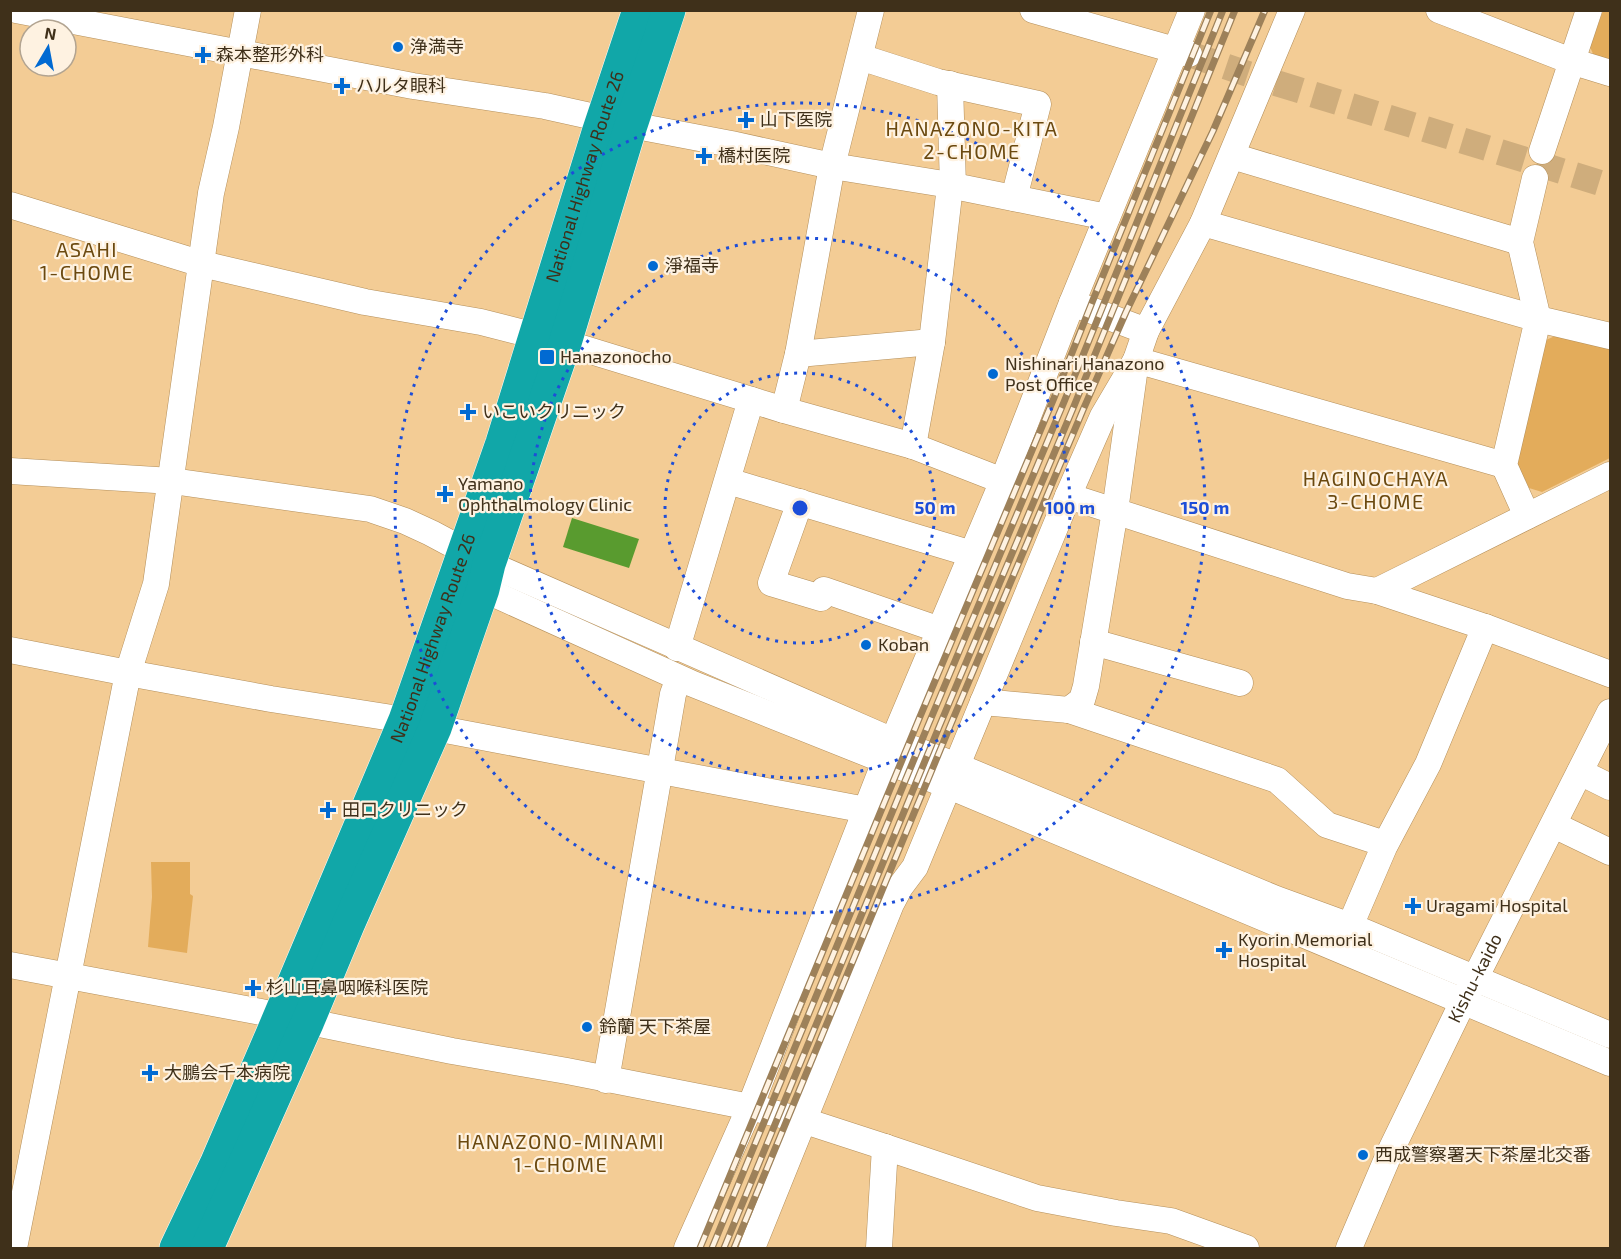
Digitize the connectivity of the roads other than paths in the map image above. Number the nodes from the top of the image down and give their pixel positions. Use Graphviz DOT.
graph roads {
  1 [pos="16,10"];
  2 [pos="248,10"];
  3 [pos="639,10"];
  4 [pos="669,10"];
  5 [pos="872,10"];
  6 [pos="1033,10"];
  7 [pos="1192,10"];
  8 [pos="1292,10"];
  9 [pos="1439,10"];
  10 [pos="1589,10"];
  11 [pos="1067,15"];
  12 [pos="240,53"];
  13 [pos="1182,53"];
  14 [pos="860,57"];
  15 [pos="1571,61"];
  16 [pos="1611,73"];
  17 [pos="951,84"];
  18 [pos="617,122"];
  19 [pos="1542,151"];
  20 [pos="1232,156"];
  21 [pos="832,166"];
  22 [pos="1535,178"];
  23 [pos="952,186"];
  24 [pos="1014,198"];
  25 [pos="10,205"];
  26 [pos="1107,217"];
  27 [pos="1203,223"];
  28 [pos="1520,242"];
  29 [pos="202,264"];
  30 [pos="1072,303"];
  31 [pos="1538,319"];
  32 [pos="1146,331"];
  33 [pos="1611,336"];
  34 [pos="550,339"];
  35 [pos="932,342"];
  36 [pos="798,354"];
  37 [pos="1136,360"];
  38 [pos="751,400"];
  39 [pos="784,410"];
  40 [pos="913,446"];
  41 [pos="1504,465"];
  42 [pos="10,471"];
  43 [pos="1611,475"];
  44 [pos="172,481"];
  45 [pos="728,481"];
  46 [pos="1003,481"];
  47 [pos="1068,496"];
  48 [pos="800,502"];
  49 [pos="1115,511"];
  50 [pos="1527,516"];
  51 [pos="972,554"];
  52 [pos="479,568"];
  53 [pos="1377,591"];
  54 [pos="1485,627"];
  55 [pos="940,630"];
  56 [pos="1093,642"];
  57 [pos="678,648"];
  58 [pos="10,650"];
  59 [pos="128,673"];
  60 [pos="1611,674"];
  61 [pos="1240,683"];
  62 [pos="676,686"];
  63 [pos="983,702"];
  64 [pos="1069,710"];
  65 [pos="1611,712"];
  66 [pos="420,724"];
  67 [pos="889,752"];
  68 [pos="659,770"];
  69 [pos="1580,772"];
  70 [pos="953,776"];
  71 [pos="1611,787"];
  72 [pos="866,810"];
  73 [pos="1554,825"];
  74 [pos="1386,844"];
  75 [pos="1611,852"];
  76 [pos="1350,927"];
  77 [pos="10,965"];
  78 [pos="68,976"];
  79 [pos="1476,979"];
  80 [pos="1464,1001"];
  81 [pos="294,1018"];
  82 [pos="1611,1035"];
  83 [pos="1611,1063"];
  84 [pos="606,1080"];
  85 [pos="750,1107"];
  86 [pos="805,1122"];
  87 [pos="885,1147"];
  88 [pos="14,1248"];
  89 [pos="176,1248"];
  90 [pos="207,1248"];
  91 [pos="687,1248"];
  92 [pos="752,1248"];
  93 [pos="879,1248"];
  94 [pos="1246,1248"];
  95 [pos="1349,1248"];
  1 -- 12 [label="street"];
  2 -- 12 [label="street"];
  3 -- 18 [label="highway, National Highway Route 26"];
  4 -- 18 [label="highway, National Highway Route 26"];
  5 -- 14 [label="street"];
  6 -- 11 [label="street"];
  7 -- 13 [label="street"];
  8 -- 20 [label="street"];
  9 -- 15 [label="street"];
  10 -- 15 [label="street"];
  11 -- 13 [label="street"];
  12 -- 18 [label="street"];
  12 -- 29 [label="street"];
  13 -- 26 [label="street"];
  14 -- 17 [label="street"];
  14 -- 21 [label="street"];
  15 -- 16 [label="street"];
  15 -- 19 [label="street"];
  17 -- 23 [label="street"];
  17 -- 24 [label="street"];
  18 -- 21 [label="street"];
  18 -- 34 [label="highway, National Highway Route 26"];
  20 -- 27 [label="street"];
  20 -- 28 [label="street"];
  21 -- 23 [label="street"];
  21 -- 36 [label="street"];
  22 -- 28 [label="street"];
  23 -- 24 [label="street"];
  23 -- 35 [label="street"];
  24 -- 26 [label="street"];
  25 -- 29 [label="street"];
  26 -- 30 [label="street"];
  27 -- 31 [label="street"];
  27 -- 32 [label="street"];
  28 -- 31 [label="street"];
  29 -- 34 [label="street"];
  29 -- 44 [label="street"];
  30 -- 32 [label="street"];
  30 -- 46 [label="street"];
  31 -- 33 [label="street"];
  31 -- 41 [label="street"];
  32 -- 37 [label="street"];
  34 -- 38 [label="street"];
  34 -- 52 [label="highway, National Highway Route 26"];
  35 -- 36 [label="street"];
  35 -- 40 [label="street"];
  36 -- 39 [label="street"];
  37 -- 41 [label="street"];
  37 -- 47 [label="street"];
  37 -- 49 [label="street"];
  38 -- 39 [label="street"];
  38 -- 45 [label="street"];
  39 -- 40 [label="street"];
  40 -- 46 [label="street"];
  41 -- 50 [label="street"];
  42 -- 44 [label="street"];
  43 -- 50 [label="street"];
  44 -- 52 [label="street"];
  44 -- 59 [label="street"];
  45 -- 48 [label="street"];
  45 -- 57 [label="street"];
  46 -- 51 [label="street"];
  47 -- 49 [label="street"];
  47 -- 63 [label="street"];
  48 -- 51 [label="street"];
  48 -- 55 [label="street"];
  49 -- 53 [label="street"];
  49 -- 56 [label="street"];
  50 -- 53 [label="street"];
  51 -- 55 [label="street"];
  52 -- 57 [label="street"];
  52 -- 66 [label="highway, National Highway Route 26"];
  52 -- 66 [label="highway, National Highway Route 26"];
  52 -- 67 [label="street"];
  53 -- 54 [label="street"];
  54 -- 60 [label="street"];
  54 -- 74 [label="street"];
  55 -- 67 [label="street"];
  56 -- 61 [label="street"];
  56 -- 64 [label="street"];
  57 -- 67 [label="street"];
  58 -- 59 [label="street"];
  59 -- 66 [label="street"];
  59 -- 78 [label="street"];
  62 -- 68 [label="street"];
  63 -- 64 [label="street"];
  63 -- 70 [label="street"];
  64 -- 74 [label="street"];
  65 -- 69 [label="street, Kishu-kaido"];
  66 -- 68 [label="street"];
  66 -- 81 [label="highway, National Highway Route 26"];
  67 -- 70 [label="street"];
  67 -- 72 [label="street"];
  68 -- 72 [label="street"];
  68 -- 84 [label="street"];
  69 -- 71 [label="street"];
  69 -- 73 [label="street, Kishu-kaido"];
  70 -- 76 [label="street"];
  70 -- 80 [label="street"];
  70 -- 86 [label="street"];
  72 -- 85 [label="street"];
  73 -- 75 [label="street"];
  73 -- 79 [label="street, Kishu-kaido"];
  74 -- 76 [label="street"];
  76 -- 79 [label="street"];
  77 -- 78 [label="street"];
  78 -- 81 [label="street"];
  78 -- 88 [label="street"];
  79 -- 80 [label="street, Kishu-kaido"];
  79 -- 82 [label="street"];
  80 -- 83 [label="street"];
  80 -- 95 [label="street, Kishu-kaido"];
  81 -- 84 [label="street"];
  81 -- 89 [label="highway, National Highway Route 26"];
  81 -- 90 [label="highway, National Highway Route 26"];
  84 -- 85 [label="street"];
  85 -- 86 [label="street"];
  85 -- 91 [label="street"];
  86 -- 87 [label="street"];
  86 -- 92 [label="street"];
  87 -- 93 [label="street"];
  87 -- 94 [label="street"];
}
